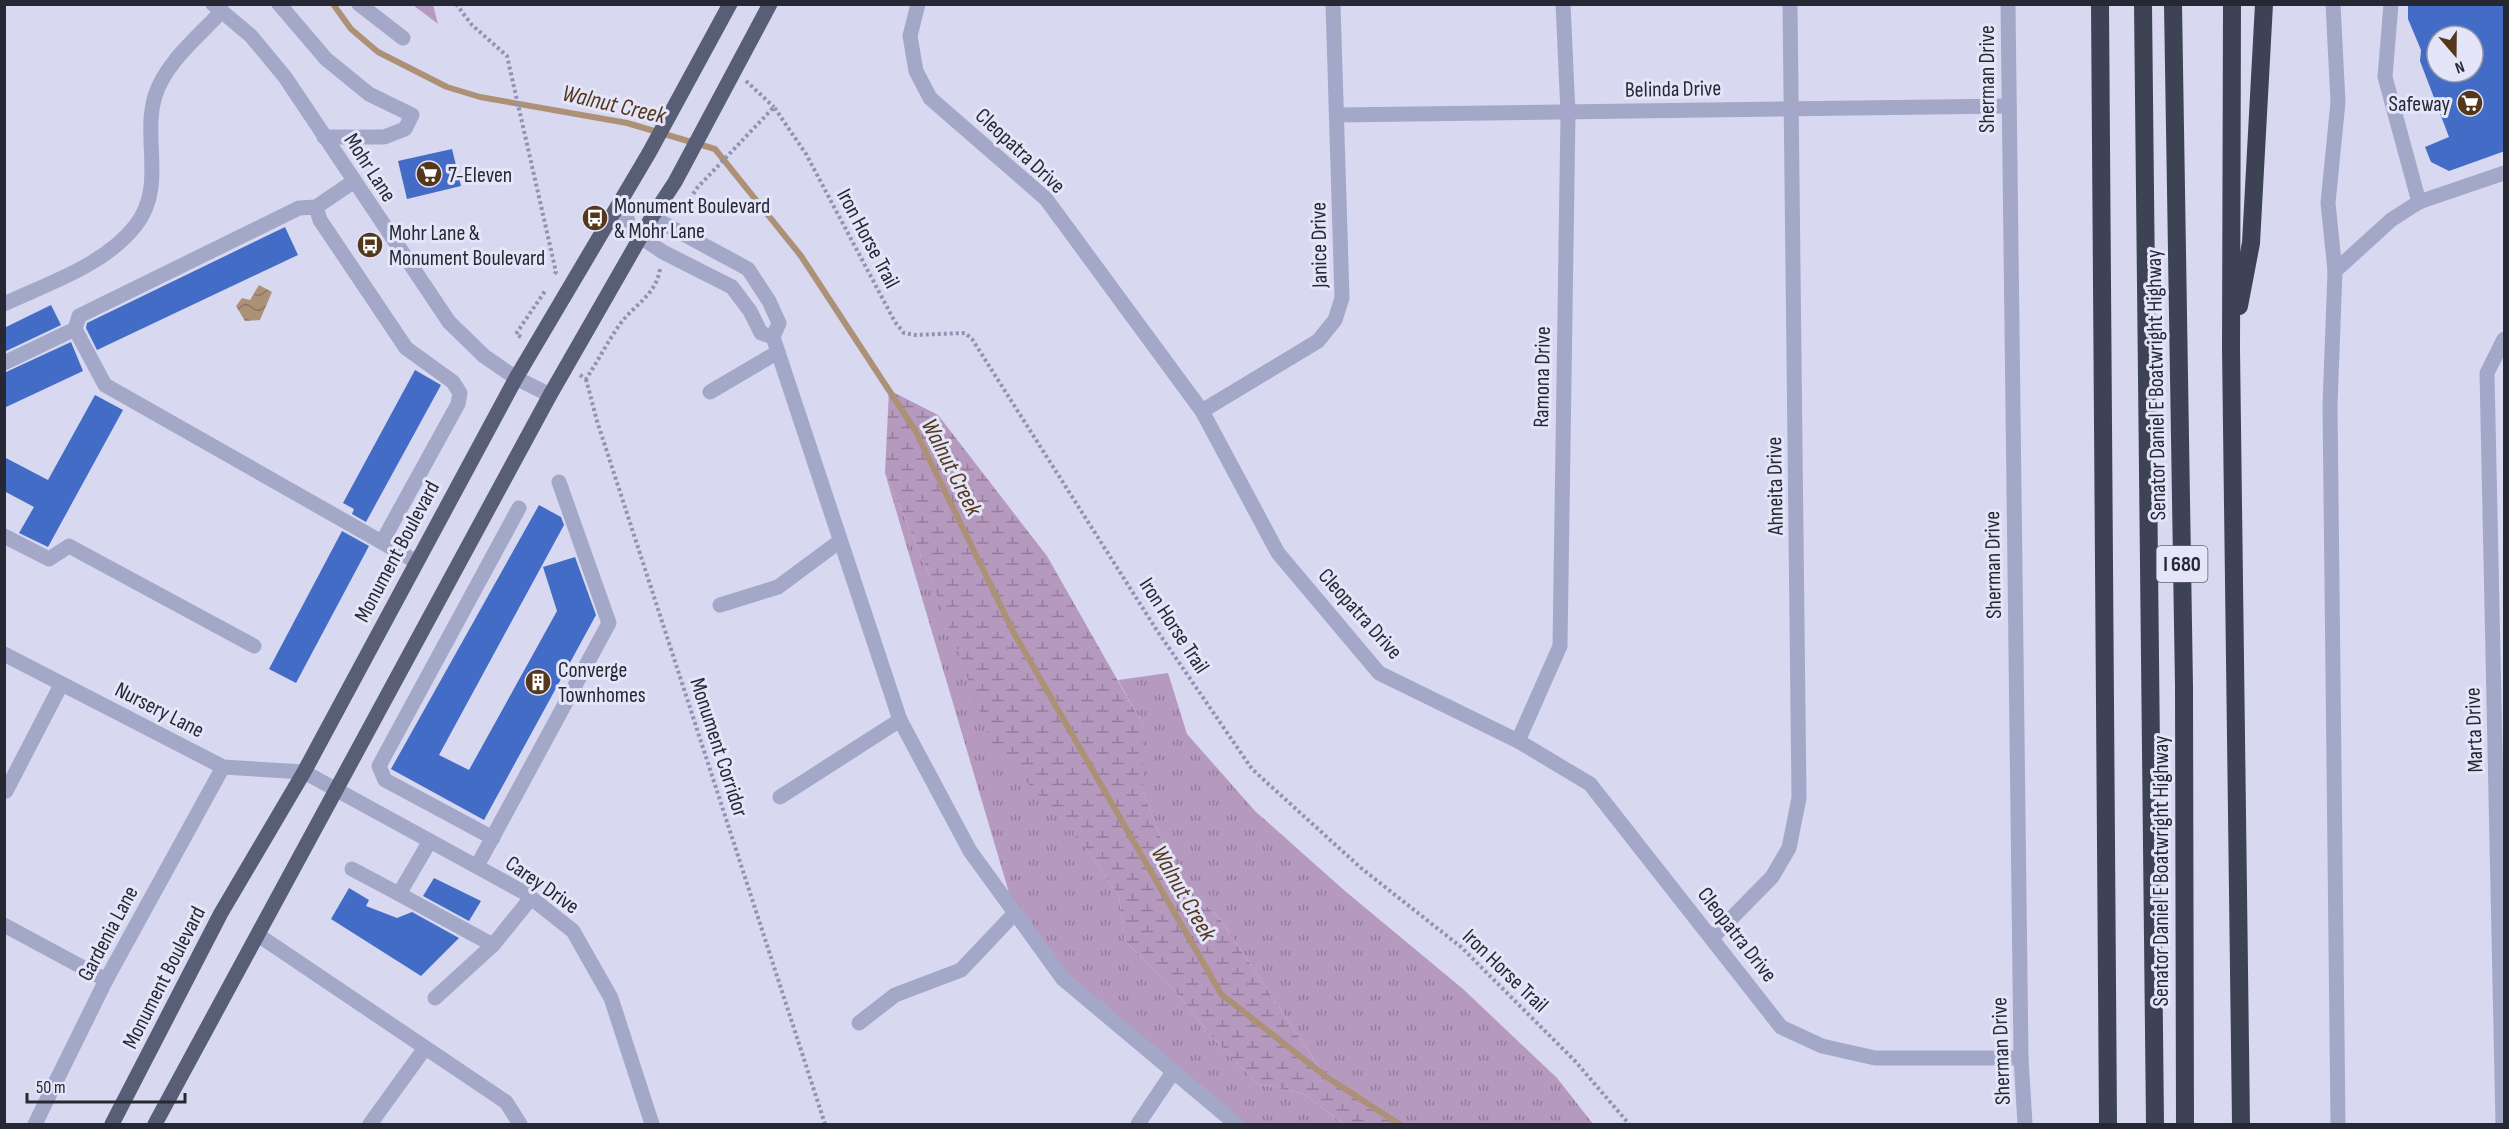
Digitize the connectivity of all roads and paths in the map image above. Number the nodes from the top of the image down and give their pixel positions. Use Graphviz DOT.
graph roads {
  1 [pos="279,4"];
  2 [pos="359,4"];
  3 [pos="456,4"];
  4 [pos="730,4"];
  5 [pos="770,4"];
  6 [pos="918,4"];
  7 [pos="1333,4"];
  8 [pos="1563,4"];
  9 [pos="1790,4"];
  10 [pos="2008,4"];
  11 [pos="2100,4"];
  12 [pos="2143,4"];
  13 [pos="2173,4"];
  14 [pos="2232,4"];
  15 [pos="2264,4"];
  16 [pos="2333,4"];
  17 [pos="2391,4"];
  18 [pos="218,8"];
  19 [pos="403,38"];
  20 [pos="736,71"];
  21 [pos="2009,106"];
  22 [pos="774,107"];
  23 [pos="1793,108"];
  24 [pos="1568,112"];
  25 [pos="1338,115"];
  26 [pos="324,137"];
  27 [pos="2505,173"];
  28 [pos="353,182"];
  29 [pos="622,200"];
  30 [pos="2419,202"];
  31 [pos="316,207"];
  32 [pos="652,217"];
  33 [pos="672,227"];
  34 [pos="642,238"];
  35 [pos="663,252"];
  36 [pos="2335,271"];
  37 [pos="551,280"];
  38 [pos="547,287"];
  39 [pos="4,304"];
  40 [pos="75,329"];
  41 [pos="2505,339"];
  42 [pos="775,344"];
  43 [pos="537,347"];
  44 [pos="2231,349"];
  45 [pos="4,363"];
  46 [pos="567,366"];
  47 [pos="516,378"];
  48 [pos="586,379"];
  49 [pos="710,392"];
  50 [pos="550,395"];
  51 [pos="1202,411"];
  52 [pos="559,482"];
  53 [pos="519,508"];
  54 [pos="4,536"];
  55 [pos="840,541"];
  56 [pos="382,542"];
  57 [pos="415,561"];
  58 [pos="2498,563"];
  59 [pos="720,605"];
  60 [pos="254,646"];
  61 [pos="4,654"];
  62 [pos="61,685"];
  63 [pos="900,720"];
  64 [pos="1518,741"];
  65 [pos="223,767"];
  66 [pos="304,772"];
  67 [pos="334,789"];
  68 [pos="6,791"];
  69 [pos="780,796"];
  70 [pos="2501,799"];
  71 [pos="493,838"];
  72 [pos="430,841"];
  73 [pos="477,866"];
  74 [pos="352,869"];
  75 [pos="399,894"];
  76 [pos="531,898"];
  77 [pos="1015,913"];
  78 [pos="4,925"];
  79 [pos="258,935"];
  80 [pos="1712,938"];
  81 [pos="493,945"];
  82 [pos="106,980"];
  83 [pos="435,998"];
  84 [pos="859,1023"];
  85 [pos="2503,1037"];
  86 [pos="425,1048"];
  87 [pos="2021,1058"];
  88 [pos="1173,1072"];
  89 [pos="35,1125"];
  90 [pos="112,1125"];
  91 [pos="154,1125"];
  92 [pos="369,1125"];
  93 [pos="520,1125"];
  94 [pos="652,1125"];
  95 [pos="825,1125"];
  96 [pos="1138,1125"];
  97 [pos="1236,1125"];
  98 [pos="1629,1125"];
  99 [pos="2025,1125"];
  100 [pos="2108,1125"];
  101 [pos="2155,1125"];
  102 [pos="2185,1125"];
  103 [pos="2241,1125"];
  104 [pos="2338,1125"];
  105 [pos="2503,1125"];
  1 -- 26 [label="street"];
  2 -- 19 [label="street"];
  3 -- 37 [label="path"];
  4 -- 29 [label="main road, Monument Boulevard"];
  5 -- 20 [label="main road"];
  6 -- 51 [label="street, Cleopatra Drive"];
  7 -- 25 [label="street, Janice Drive"];
  8 -- 24 [label="street, Ramona Drive"];
  9 -- 23 [label="street, Ahneita Drive"];
  10 -- 21 [label="street, Sherman Drive"];
  11 -- 100 [label="highway"];
  12 -- 101 [label="highway, I 680"];
  13 -- 102 [label="highway, Senator Daniel E Boatwright Highway / I 680"];
  14 -- 44 [label="highway"];
  15 -- 44 [label="highway"];
  16 -- 36 [label="street"];
  17 -- 30 [label="street"];
  18 -- 26 [label="street, Mohr Lane"];
  18 -- 39 [label="street"];
  20 -- 22 [label="path, Iron Horse Trail"];
  20 -- 32 [label="main road"];
  21 -- 23 [label="street, Belinda Drive"];
  21 -- 87 [label="street, Sherman Drive"];
  22 -- 33 [label="path"];
  22 -- 98 [label="path, Iron Horse Trail"];
  23 -- 24 [label="street, Belinda Drive"];
  23 -- 80 [label="street, Ahneita Drive"];
  24 -- 25 [label="street, Belinda Drive"];
  24 -- 64 [label="street, Ramona Drive"];
  25 -- 51 [label="street, Janice Drive"];
  26 -- 28 [label="street, Mohr Lane"];
  27 -- 30 [label="street"];
  28 -- 31 [label="street"];
  28 -- 47 [label="street, Mohr Lane"];
  29 -- 34 [label="street"];
  29 -- 43 [label="main road, Monument Boulevard"];
  30 -- 36 [label="street"];
  31 -- 40 [label="street"];
  31 -- 56 [label="street"];
  32 -- 33 [label="street"];
  32 -- 34 [label="main road"];
  33 -- 42 [label="street"];
  34 -- 35 [label="street"];
  34 -- 46 [label="main road"];
  35 -- 42 [label="street"];
  35 -- 48 [label="path"];
  36 -- 104 [label="street"];
  38 -- 43 [label="path"];
  40 -- 45 [label="street"];
  40 -- 56 [label="street"];
  41 -- 58 [label="street, Marta Drive"];
  42 -- 49 [label="street"];
  42 -- 55 [label="street"];
  43 -- 47 [label="main road, Monument Boulevard"];
  44 -- 103 [label="highway"];
  46 -- 48 [label="path"];
  46 -- 50 [label="main road"];
  47 -- 50 [label="street, Mohr Lane"];
  47 -- 57 [label="main road, Monument Boulevard"];
  48 -- 95 [label="path, Monument Corridor"];
  50 -- 67 [label="main road"];
  51 -- 64 [label="street, Cleopatra Drive"];
  52 -- 71 [label="street"];
  53 -- 71 [label="street"];
  54 -- 60 [label="street"];
  55 -- 59 [label="street"];
  55 -- 63 [label="street"];
  56 -- 57 [label="street"];
  57 -- 66 [label="main road, Monument Boulevard"];
  58 -- 70 [label="street, Marta Drive"];
  61 -- 62 [label="street, Nursery Lane"];
  62 -- 65 [label="street, Nursery Lane"];
  62 -- 68 [label="street"];
  63 -- 69 [label="street"];
  63 -- 77 [label="street"];
  64 -- 80 [label="street, Cleopatra Drive"];
  65 -- 66 [label="street, Nursery Lane"];
  65 -- 82 [label="street, Gardenia Lane"];
  66 -- 67 [label="street, Carey Drive"];
  66 -- 90 [label="main road, Monument Boulevard"];
  67 -- 72 [label="street, Carey Drive"];
  67 -- 79 [label="main road"];
  70 -- 85 [label="street, Marta Drive"];
  71 -- 73 [label="street"];
  72 -- 73 [label="street, Carey Drive"];
  72 -- 75 [label="street"];
  73 -- 76 [label="street, Carey Drive"];
  74 -- 75 [label="street"];
  75 -- 81 [label="street"];
  76 -- 81 [label="street"];
  76 -- 94 [label="street, Carey Drive"];
  77 -- 84 [label="street"];
  77 -- 88 [label="street"];
  78 -- 82 [label="street"];
  79 -- 86 [label="street"];
  79 -- 91 [label="main road"];
  80 -- 87 [label="street, Cleopatra Drive"];
  81 -- 83 [label="street"];
  82 -- 89 [label="street, Gardenia Lane"];
  85 -- 105 [label="street, Marta Drive"];
  86 -- 92 [label="street"];
  86 -- 93 [label="street"];
  87 -- 99 [label="street, Sherman Drive"];
  88 -- 96 [label="street"];
  88 -- 97 [label="street"];
}
